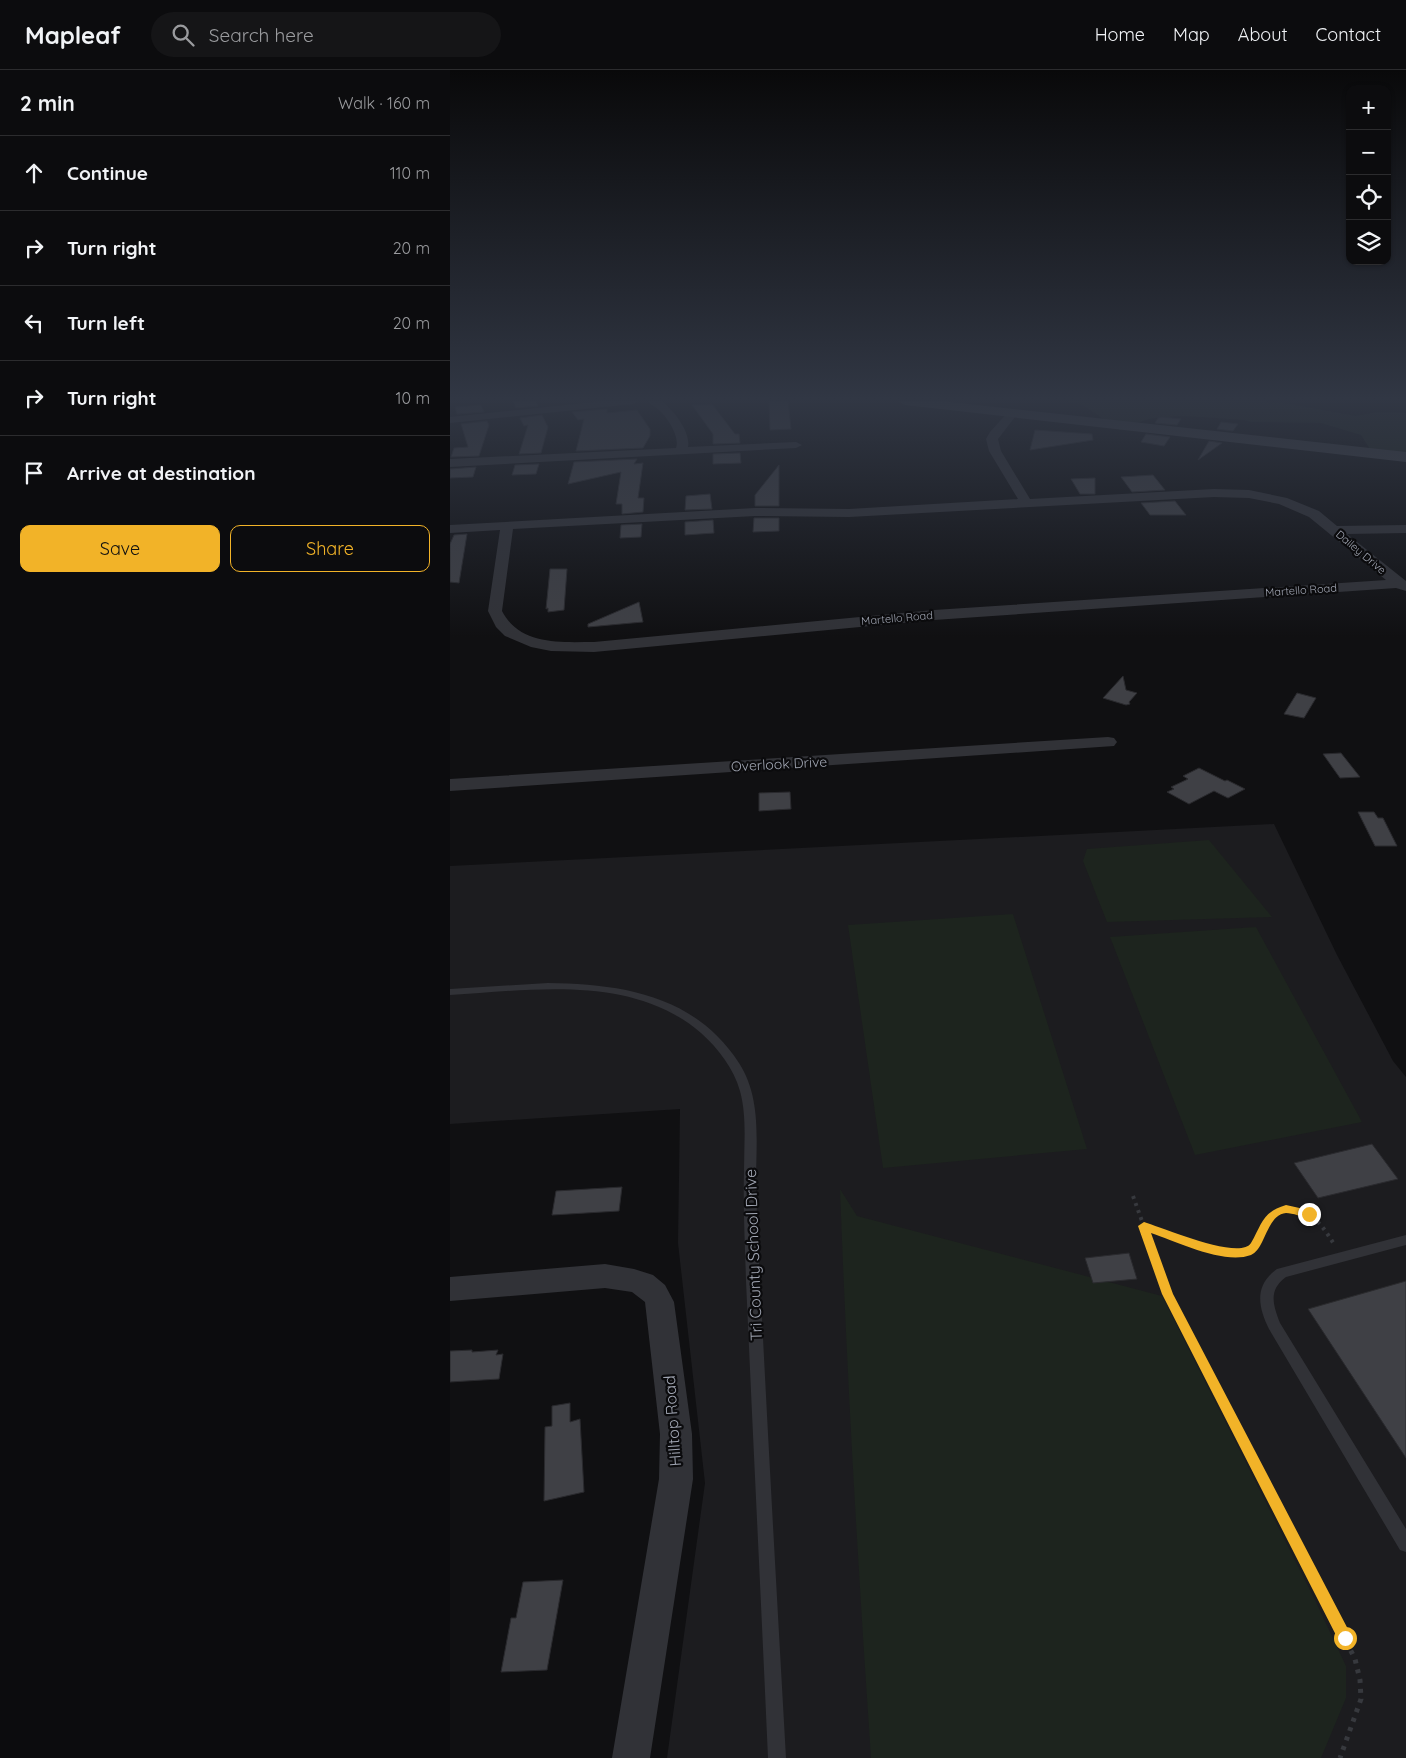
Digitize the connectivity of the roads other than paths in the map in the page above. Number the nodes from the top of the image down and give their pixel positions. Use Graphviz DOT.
graph roads {
  1 [pos="1012,480"];
  2 [pos="1026,502"];
  3 [pos="507,526"];
  4 [pos="450,529"];
  5 [pos="1406,529"];
  6 [pos="1336,530"];
  7 [pos="1403,586"];
  8 [pos="1108,742"];
  9 [pos="450,785"];
  10 [pos="450,992"];
  11 [pos="1406,1240"];
  12 [pos="450,1290"];
  13 [pos="1406,1544"];
  14 [pos="631,1758"];
  15 [pos="777,1758"];
  1 -- 2 [label="street"];
  2 -- 3 [label="street, Dailey Drive"];
  2 -- 6 [label="street, Dailey Drive"];
  3 -- 4 [label="street, Dailey Drive"];
  3 -- 7 [label="street, Martello Road"];
  5 -- 6 [label="street"];
  6 -- 7 [label="street, Dailey Drive"];
  8 -- 9 [label="street, Overlook Drive"];
  10 -- 15 [label="lane, Tri County School Drive"];
  11 -- 13 [label="lane"];
  12 -- 14 [label="street, Hilltop Road"];
}
